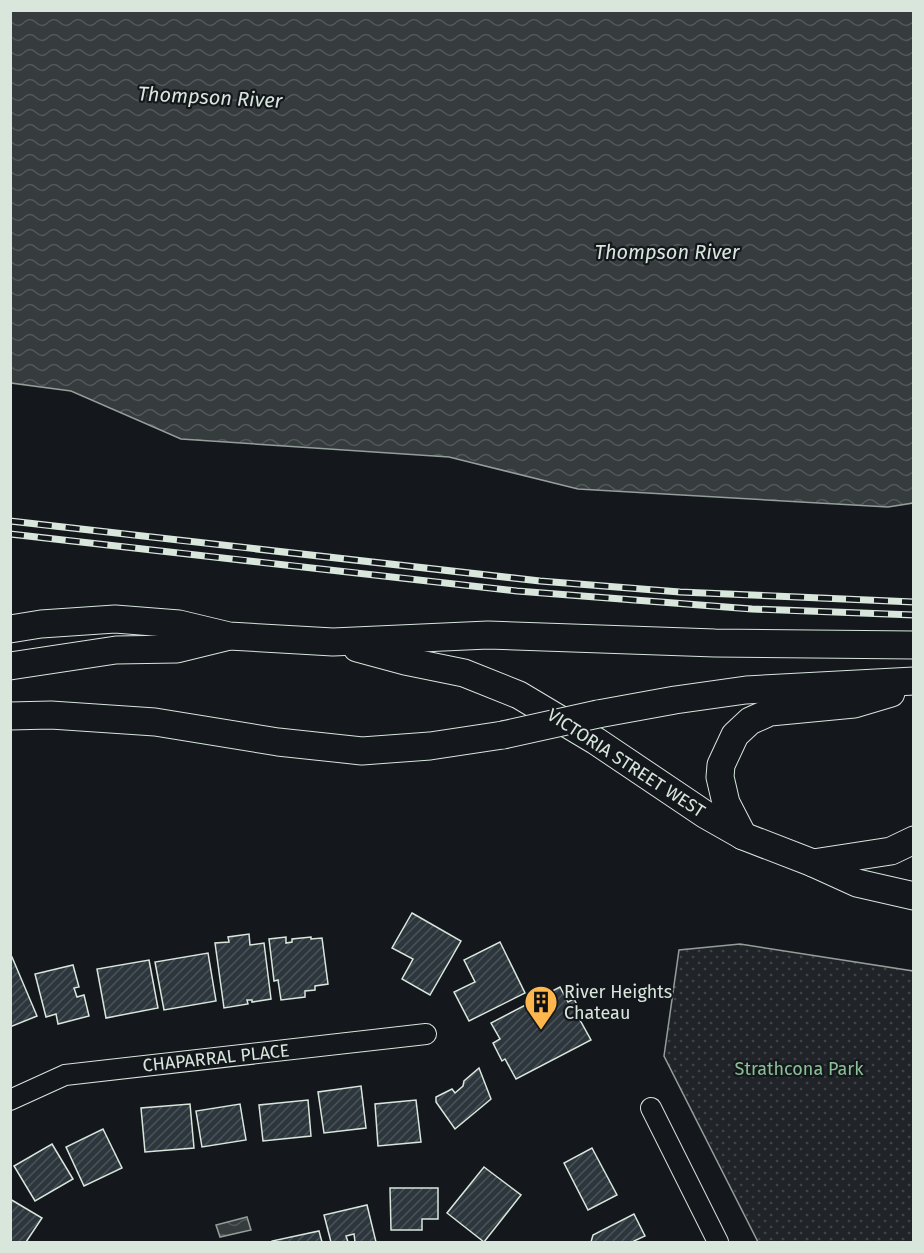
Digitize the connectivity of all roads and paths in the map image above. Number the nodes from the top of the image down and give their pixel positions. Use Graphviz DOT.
graph roads {
  1 [pos="10,629"];
  2 [pos="229,636"];
  3 [pos="333,642"];
  4 [pos="914,645"];
  5 [pos="10,666"];
  6 [pos="914,684"];
  7 [pos="10,716"];
  8 [pos="743,836"];
  9 [pos="914,840"];
  10 [pos="813,863"];
  11 [pos="914,896"];
  12 [pos="426,1034"];
  13 [pos="10,1100"];
  14 [pos="651,1108"];
  15 [pos="718,1242"];
  1 -- 2 [label="main road, VICTORIA STREET WEST"];
  2 -- 3 [label="main road, VICTORIA STREET WEST"];
  2 -- 5 [label="main road, VICTORIA STREET WEST"];
  3 -- 4 [label="main road, VICTORIA STREET WEST"];
  3 -- 8 [label="main road, VICTORIA STREET WEST"];
  6 -- 7 [label="main road, bridge"];
  6 -- 8 [label="main road"];
  8 -- 10 [label="main road, VICTORIA STREET WEST"];
  9 -- 10 [label="main road"];
  10 -- 11 [label="main road, VICTORIA STREET WEST"];
  12 -- 13 [label="street, CHAPARRAL PLACE"];
  14 -- 15 [label="street"];
}
